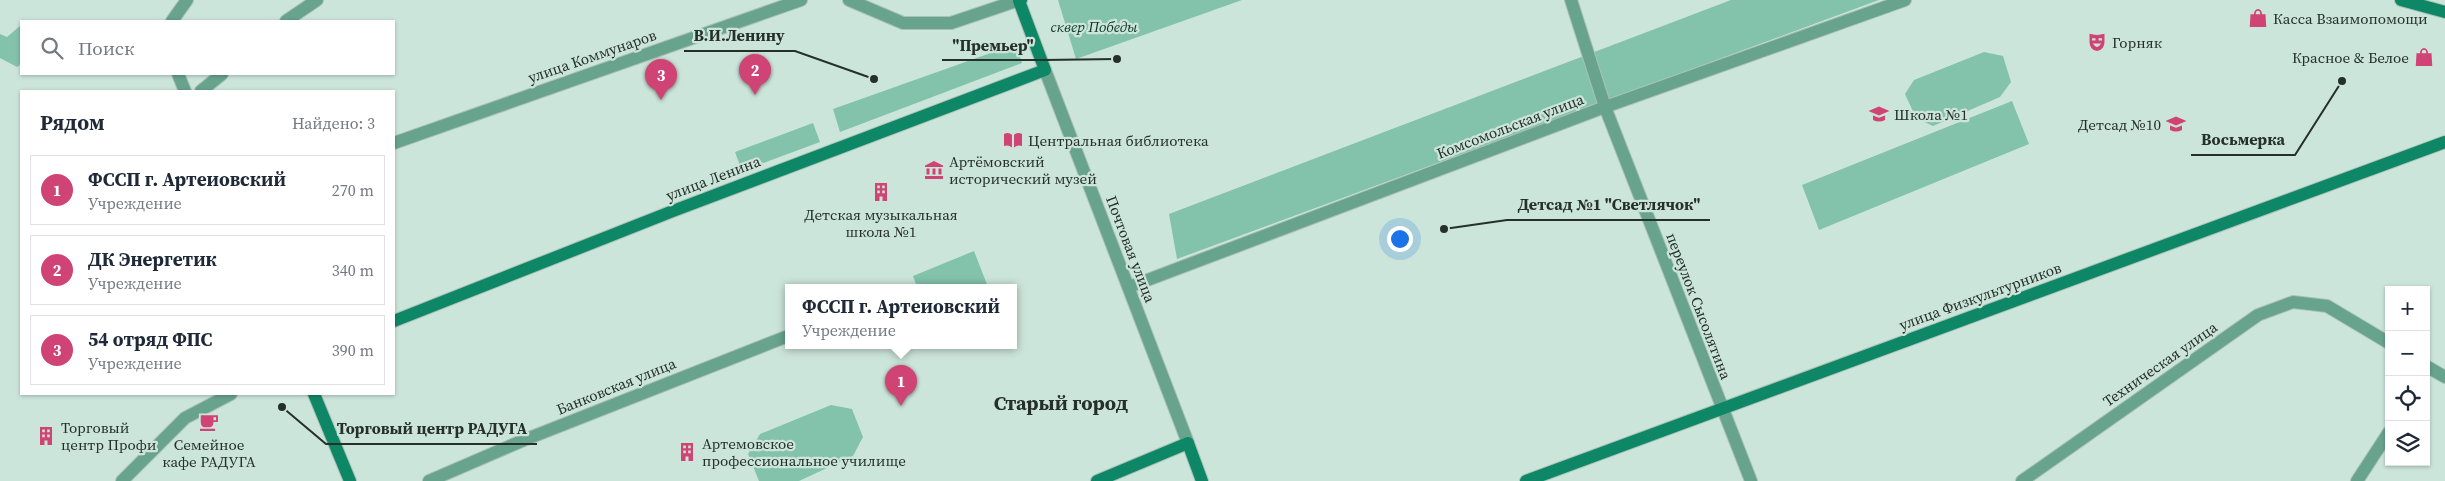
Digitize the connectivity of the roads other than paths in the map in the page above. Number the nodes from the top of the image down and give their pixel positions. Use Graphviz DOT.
graph roads {
  1 [pos="187,0"];
  2 [pos="317,0"];
  3 [pos="801,0"];
  4 [pos="848,0"];
  5 [pos="1020,0"];
  6 [pos="1571,0"];
  7 [pos="1905,0"];
  8 [pos="2401,0"];
  9 [pos="2445,12"];
  10 [pos="173,20"];
  11 [pos="287,20"];
  12 [pos="1045,70"];
  13 [pos="178,75"];
  14 [pos="221,75"];
  15 [pos="185,90"];
  16 [pos="202,90"];
  17 [pos="1605,107"];
  18 [pos="2445,142"];
  19 [pos="395,143"];
  20 [pos="1129,287"];
  21 [pos="395,321"];
  22 [pos="785,337"];
  23 [pos="2385,341"];
  24 [pos="2430,370"];
  25 [pos="2445,377"];
  26 [pos="229,395"];
  27 [pos="314,395"];
  28 [pos="1721,408"];
  29 [pos="2385,438"];
  30 [pos="1188,443"];
  31 [pos="122,481"];
  32 [pos="350,481"];
  33 [pos="429,481"];
  34 [pos="1097,481"];
  35 [pos="1202,481"];
  36 [pos="1526,481"];
  37 [pos="1751,481"];
  38 [pos="2022,481"];
  39 [pos="2357,481"];
  1 -- 10 [label="street"];
  2 -- 11 [label="street"];
  3 -- 19 [label="street, улица Коммунаров"];
  4 -- 5 [label="street"];
  5 -- 12 [label="street, Почтовая улица"];
  6 -- 17 [label="street, переулок Сысолятина"];
  7 -- 17 [label="street, Комсомольская улица"];
  8 -- 9 [label="street"];
  12 -- 20 [label="street, Почтовая улица"];
  12 -- 21 [label="street, улица Ленина"];
  13 -- 15 [label="street"];
  14 -- 16 [label="street"];
  17 -- 20 [label="street, Комсомольская улица"];
  17 -- 28 [label="street, переулок Сысолятина"];
  18 -- 28 [label="street, улица Физкультурников"];
  20 -- 30 [label="street, Почтовая улица"];
  22 -- 33 [label="street, Банковская улица"];
  23 -- 38 [label="street, Техническая улица"];
  24 -- 25 [label="street"];
  26 -- 31 [label="street"];
  27 -- 32 [label="street"];
  28 -- 36 [label="street, улица Физкультурников"];
  28 -- 37 [label="street, переулок Сысолятина"];
  29 -- 39 [label="street"];
  30 -- 34 [label="street"];
  30 -- 35 [label="street, Почтовая улица"];
}
